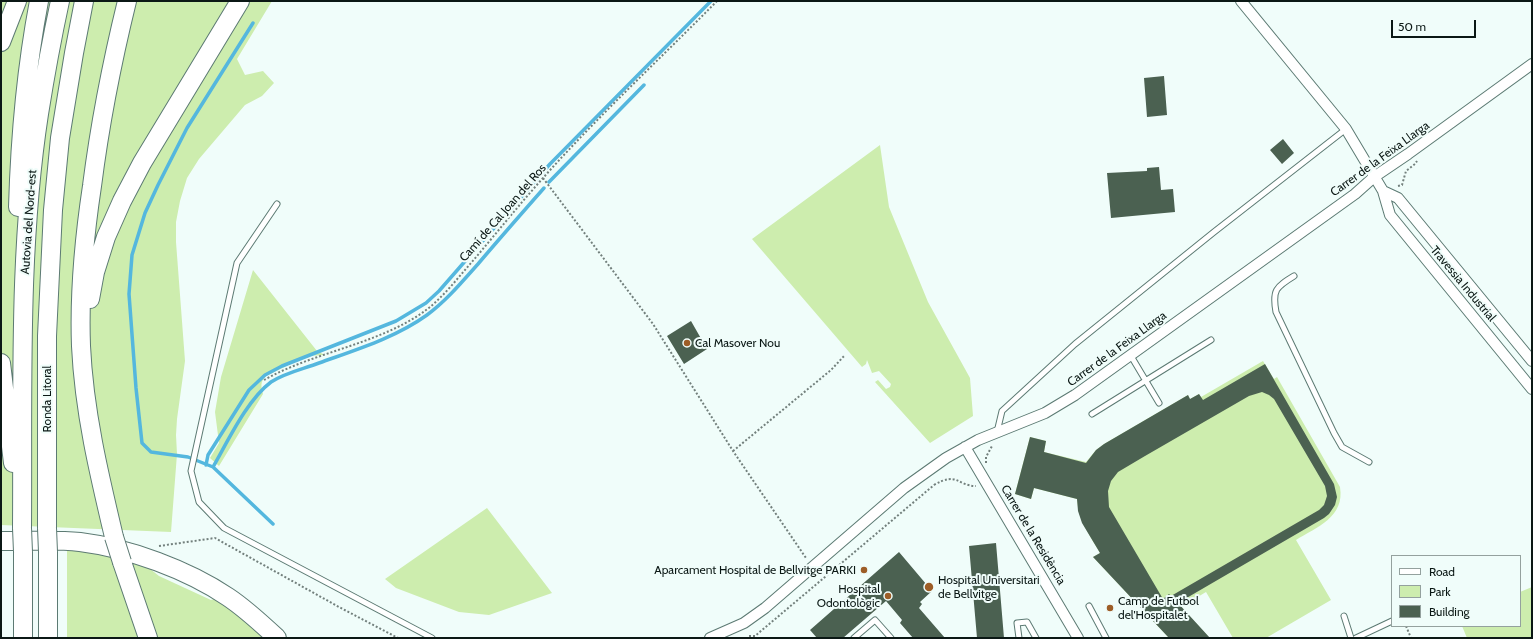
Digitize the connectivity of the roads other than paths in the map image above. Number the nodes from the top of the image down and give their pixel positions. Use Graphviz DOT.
graph roads {
  1 [pos="17,1"];
  2 [pos="39,1"];
  3 [pos="60,1"];
  4 [pos="84,1"];
  5 [pos="97,1"];
  6 [pos="127,1"];
  7 [pos="240,1"];
  8 [pos="1241,1"];
  9 [pos="1,42"];
  10 [pos="1532,64"];
  11 [pos="1346,129"];
  12 [pos="57,161"];
  13 [pos="1374,177"];
  14 [pos="1383,191"];
  15 [pos="277,204"];
  16 [pos="1294,276"];
  17 [pos="1211,340"];
  18 [pos="1131,356"];
  19 [pos="1532,361"];
  20 [pos="1,363"];
  21 [pos="1146,381"];
  22 [pos="84,384"];
  23 [pos="1532,389"];
  24 [pos="1159,403"];
  25 [pos="1092,414"];
  26 [pos="997,432"];
  27 [pos="22,446"];
  28 [pos="965,446"];
  29 [pos="1369,462"];
  30 [pos="22,528"];
  31 [pos="1,541"];
  32 [pos="1089,606"];
  33 [pos="1344,616"];
  34 [pos="1391,621"];
  35 [pos="23,638"];
  36 [pos="48,638"];
  37 [pos="148,638"];
  38 [pos="278,638"];
  39 [pos="432,638"];
  40 [pos="710,638"];
  41 [pos="854,638"];
  42 [pos="891,638"];
  43 [pos="1019,638"];
  44 [pos="1036,638"];
  45 [pos="1078,638"];
  46 [pos="1106,638"];
  47 [pos="1351,638"];
  48 [pos="1356,638"];
  1 -- 9 [label="highway"];
  2 -- 27 [label="highway"];
  3 -- 27 [label="highway, Autovia del Nord-est"];
  4 -- 12 [label="highway"];
  5 -- 12 [label="highway"];
  6 -- 22 [label="highway"];
  7 -- 22 [label="highway"];
  8 -- 11 [label="street, Travessia Industrial"];
  10 -- 13 [label="street, Carrer de la Feixa Llarga"];
  11 -- 13 [label="street, Travessia Industrial"];
  11 -- 26 [label="lane"];
  12 -- 36 [label="highway, Ronda Litoral, bridge"];
  13 -- 14 [label="street, Travessia Industrial"];
  13 -- 18 [label="street, Carrer de la Feixa Llarga"];
  14 -- 19 [label="street, Travessia Industrial"];
  14 -- 23 [label="street, Travessia Industrial"];
  15 -- 39 [label="lane"];
  16 -- 29 [label="lane"];
  17 -- 21 [label="lane"];
  18 -- 21 [label="lane"];
  18 -- 26 [label="street, Carrer de la Feixa Llarga"];
  20 -- 30 [label="highway"];
  21 -- 24 [label="lane"];
  21 -- 25 [label="lane"];
  22 -- 37 [label="highway, bridge"];
  26 -- 28 [label="street, Carrer de la Feixa Llarga"];
  27 -- 30 [label="highway"];
  28 -- 40 [label="street, Carrer de la Feixa Llarga"];
  28 -- 45 [label="street, Carrer de la Residència"];
  30 -- 35 [label="highway, bridge"];
  31 -- 38 [label="highway"];
  32 -- 46 [label="lane"];
  33 -- 47 [label="lane"];
  34 -- 48 [label="lane"];
  41 -- 42 [label="lane"];
  43 -- 44 [label="lane"];
}
